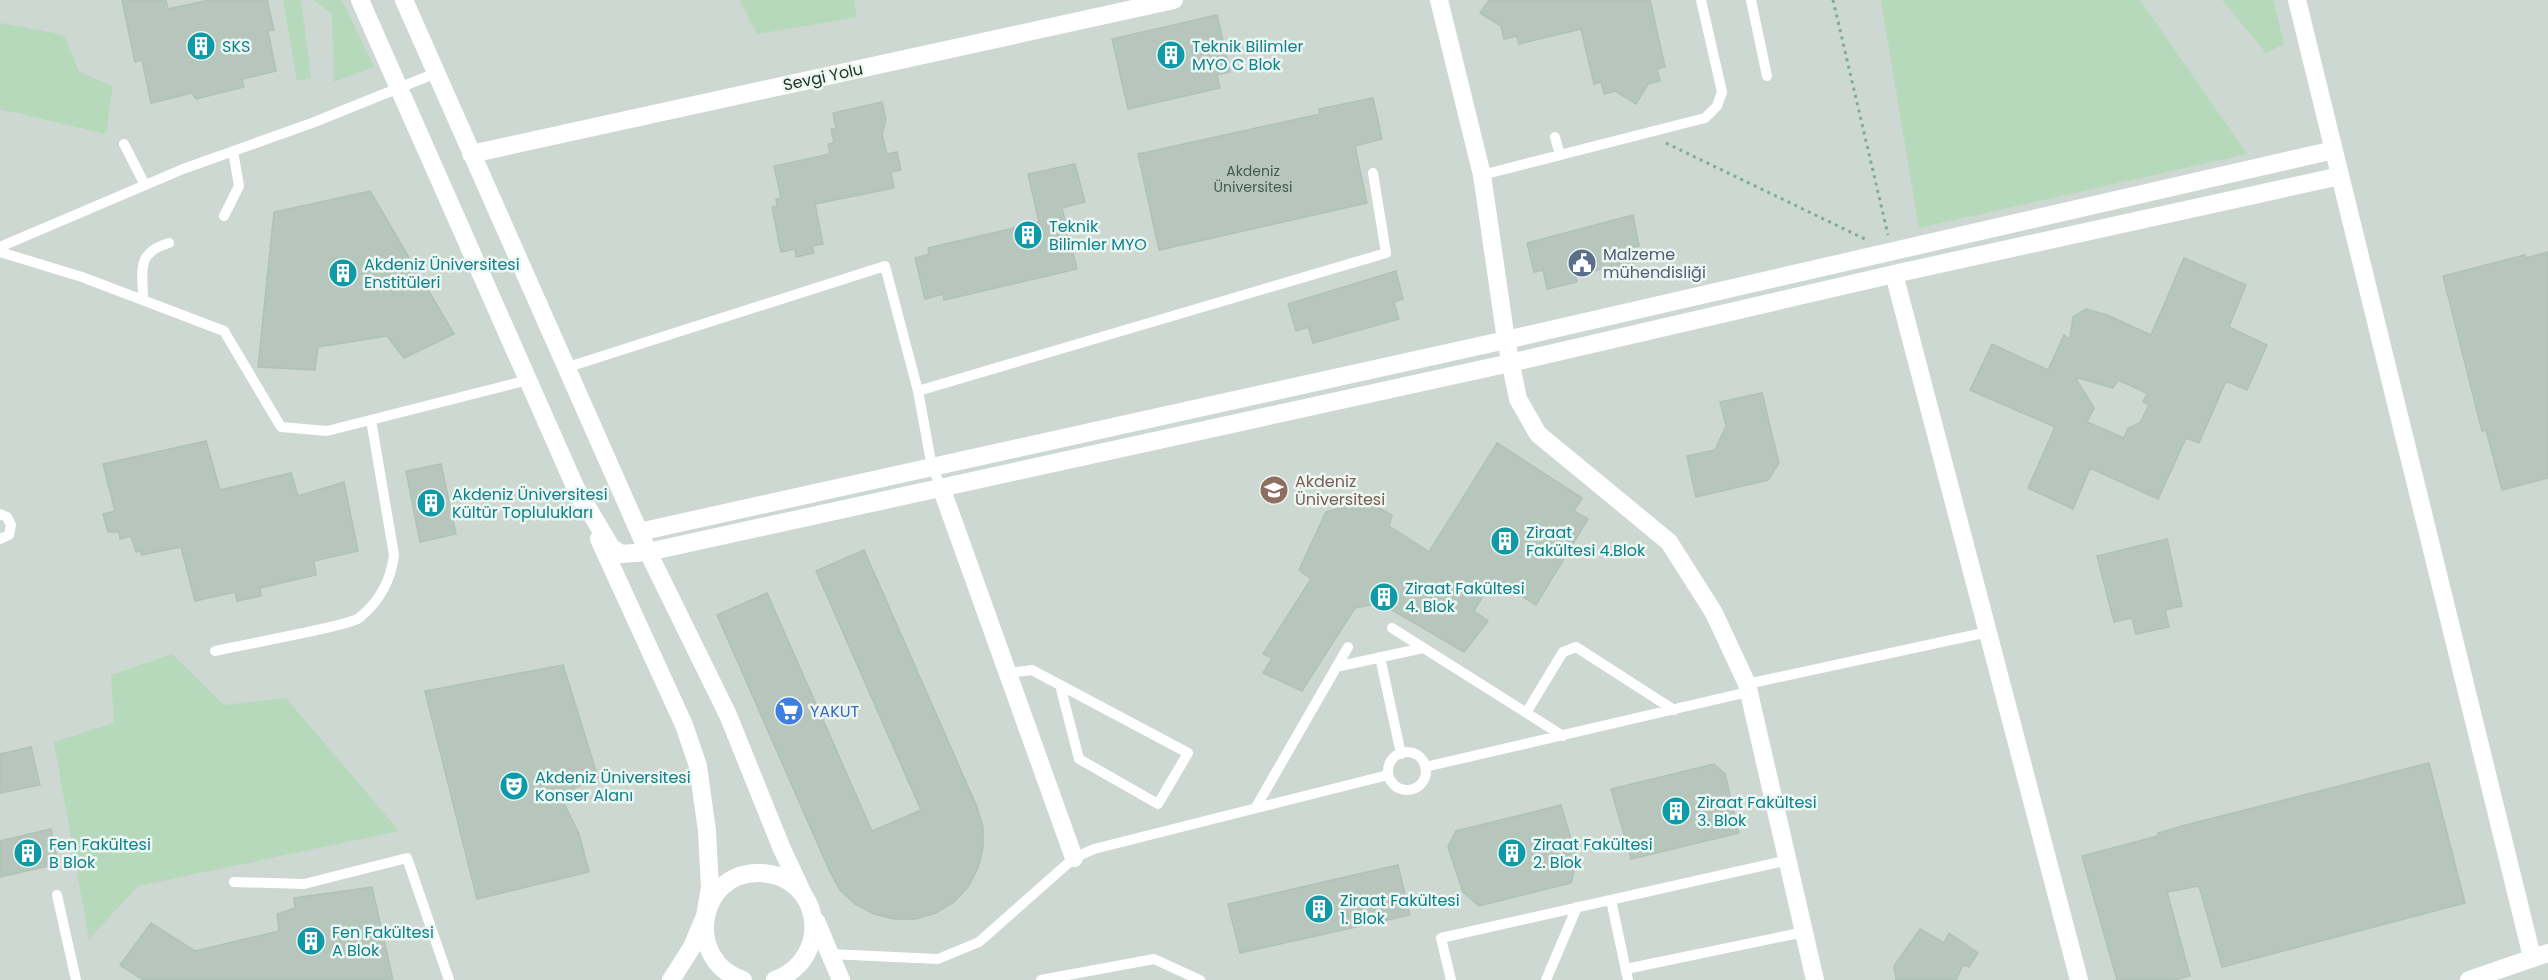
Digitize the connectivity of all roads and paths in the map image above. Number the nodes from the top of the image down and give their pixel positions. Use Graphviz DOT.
graph roads {
  1 [pos="360,0"];
  2 [pos="404,0"];
  3 [pos="1174,0"];
  4 [pos="1439,0"];
  5 [pos="1701,0"];
  6 [pos="1751,0"];
  7 [pos="1833,0"];
  8 [pos="2297,0"];
  9 [pos="436,73"];
  10 [pos="1767,76"];
  11 [pos="400,87"];
  12 [pos="1646,133"];
  13 [pos="1555,137"];
  14 [pos="124,144"];
  15 [pos="2334,150"];
  16 [pos="233,151"];
  17 [pos="471,154"];
  18 [pos="1560,155"];
  19 [pos="1373,173"];
  20 [pos="1482,175"];
  21 [pos="2340,176"];
  22 [pos="145,185"];
  23 [pos="224,216"];
  24 [pos="169,243"];
  25 [pos="0,247"];
  26 [pos="0,252"];
  27 [pos="1891,252"];
  28 [pos="1894,274"];
  29 [pos="143,300"];
  30 [pos="1506,340"];
  31 [pos="1510,363"];
  32 [pos="565,368"];
  33 [pos="528,380"];
  34 [pos="918,391"];
  35 [pos="371,420"];
  36 [pos="932,467"];
  37 [pos="940,487"];
  38 [pos="577,490"];
  39 [pos="0,514"];
  40 [pos="639,532"];
  41 [pos="0,539"];
  42 [pos="648,552"];
  43 [pos="1392,628"];
  44 [pos="1988,632"];
  45 [pos="1348,647"];
  46 [pos="1423,648"];
  47 [pos="215,651"];
  48 [pos="1380,657"];
  49 [pos="1336,667"];
  50 [pos="1008,673"];
  51 [pos="1060,686"];
  52 [pos="1747,688"];
  53 [pos="1674,710"];
  54 [pos="1526,712"];
  55 [pos="1563,736"];
  56 [pos="1401,754"];
  57 [pos="1425,767"];
  58 [pos="1388,775"];
  59 [pos="1256,807"];
  60 [pos="1074,858"];
  61 [pos="1788,860"];
  62 [pos="234,882"];
  63 [pos="57,896"];
  64 [pos="1611,900"];
  65 [pos="808,904"];
  66 [pos="1577,907"];
  67 [pos="705,916"];
  68 [pos="1804,932"];
  69 [pos="829,954"];
  70 [pos="2535,960"];
  71 [pos="1627,975"];
  72 [pos="76,980"];
  73 [pos="449,980"];
  74 [pos="671,980"];
  75 [pos="744,980"];
  76 [pos="775,980"];
  77 [pos="841,980"];
  78 [pos="1041,980"];
  79 [pos="1200,980"];
  80 [pos="1451,980"];
  81 [pos="1545,980"];
  82 [pos="1815,980"];
  83 [pos="2079,980"];
  84 [pos="2469,980"];
  1 -- 11 [label="street"];
  2 -- 9 [label="street"];
  3 -- 17 [label="street, Sevgi Yolu"];
  4 -- 20 [label="street"];
  5 -- 12 [label="lane"];
  6 -- 10 [label="lane"];
  7 -- 27 [label="path"];
  8 -- 15 [label="street"];
  9 -- 11 [label="lane"];
  9 -- 17 [label="street"];
  11 -- 16 [label="lane"];
  11 -- 33 [label="street"];
  12 -- 18 [label="lane"];
  12 -- 27 [label="path"];
  13 -- 18 [label="lane"];
  14 -- 22 [label="lane"];
  15 -- 21 [label="street"];
  15 -- 27 [label="street"];
  16 -- 22 [label="lane"];
  16 -- 23 [label="lane"];
  17 -- 32 [label="street"];
  18 -- 20 [label="lane"];
  19 -- 34 [label="lane"];
  20 -- 30 [label="street"];
  21 -- 28 [label="street"];
  21 -- 70 [label="street"];
  22 -- 25 [label="lane"];
  24 -- 29 [label="lane"];
  26 -- 29 [label="lane"];
  27 -- 30 [label="street"];
  28 -- 31 [label="street"];
  28 -- 44 [label="street"];
  29 -- 35 [label="lane"];
  30 -- 31 [label="street"];
  30 -- 36 [label="street"];
  31 -- 37 [label="street"];
  31 -- 52 [label="street"];
  32 -- 34 [label="lane"];
  32 -- 40 [label="street"];
  33 -- 35 [label="lane"];
  33 -- 38 [label="street"];
  34 -- 36 [label="lane"];
  35 -- 47 [label="lane"];
  36 -- 37 [label="lane"];
  36 -- 40 [label="street"];
  37 -- 42 [label="street"];
  37 -- 50 [label="street"];
  38 -- 42 [label="street"];
  38 -- 67 [label="street"];
  39 -- 41 [label="lane"];
  40 -- 42 [label="street"];
  42 -- 65 [label="street"];
  43 -- 46 [label="lane"];
  44 -- 52 [label="lane"];
  44 -- 83 [label="street"];
  45 -- 49 [label="lane"];
  46 -- 48 [label="lane"];
  46 -- 54 [label="lane"];
  48 -- 49 [label="lane"];
  48 -- 56 [label="lane"];
  49 -- 59 [label="lane"];
  50 -- 51 [label="lane"];
  50 -- 60 [label="street"];
  51 -- 51 [label="lane"];
  52 -- 53 [label="lane"];
  52 -- 61 [label="street"];
  53 -- 54 [label="lane"];
  53 -- 55 [label="lane"];
  54 -- 55 [label="lane"];
  55 -- 57 [label="lane"];
  56 -- 57 [label="lane"];
  56 -- 58 [label="lane"];
  57 -- 58 [label="lane"];
  58 -- 59 [label="lane"];
  59 -- 60 [label="lane"];
  60 -- 69 [label="lane"];
  61 -- 64 [label="lane"];
  61 -- 68 [label="street"];
  62 -- 73 [label="lane"];
  63 -- 72 [label="lane"];
  64 -- 66 [label="lane"];
  64 -- 71 [label="lane"];
  65 -- 67 [label="street"];
  65 -- 69 [label="street"];
  65 -- 76 [label="street"];
  66 -- 80 [label="lane"];
  66 -- 81 [label="lane"];
  67 -- 74 [label="street"];
  67 -- 75 [label="street"];
  68 -- 71 [label="lane"];
  68 -- 82 [label="street"];
  69 -- 77 [label="street"];
  70 -- 84 [label="street"];
  78 -- 79 [label="lane"];
}
